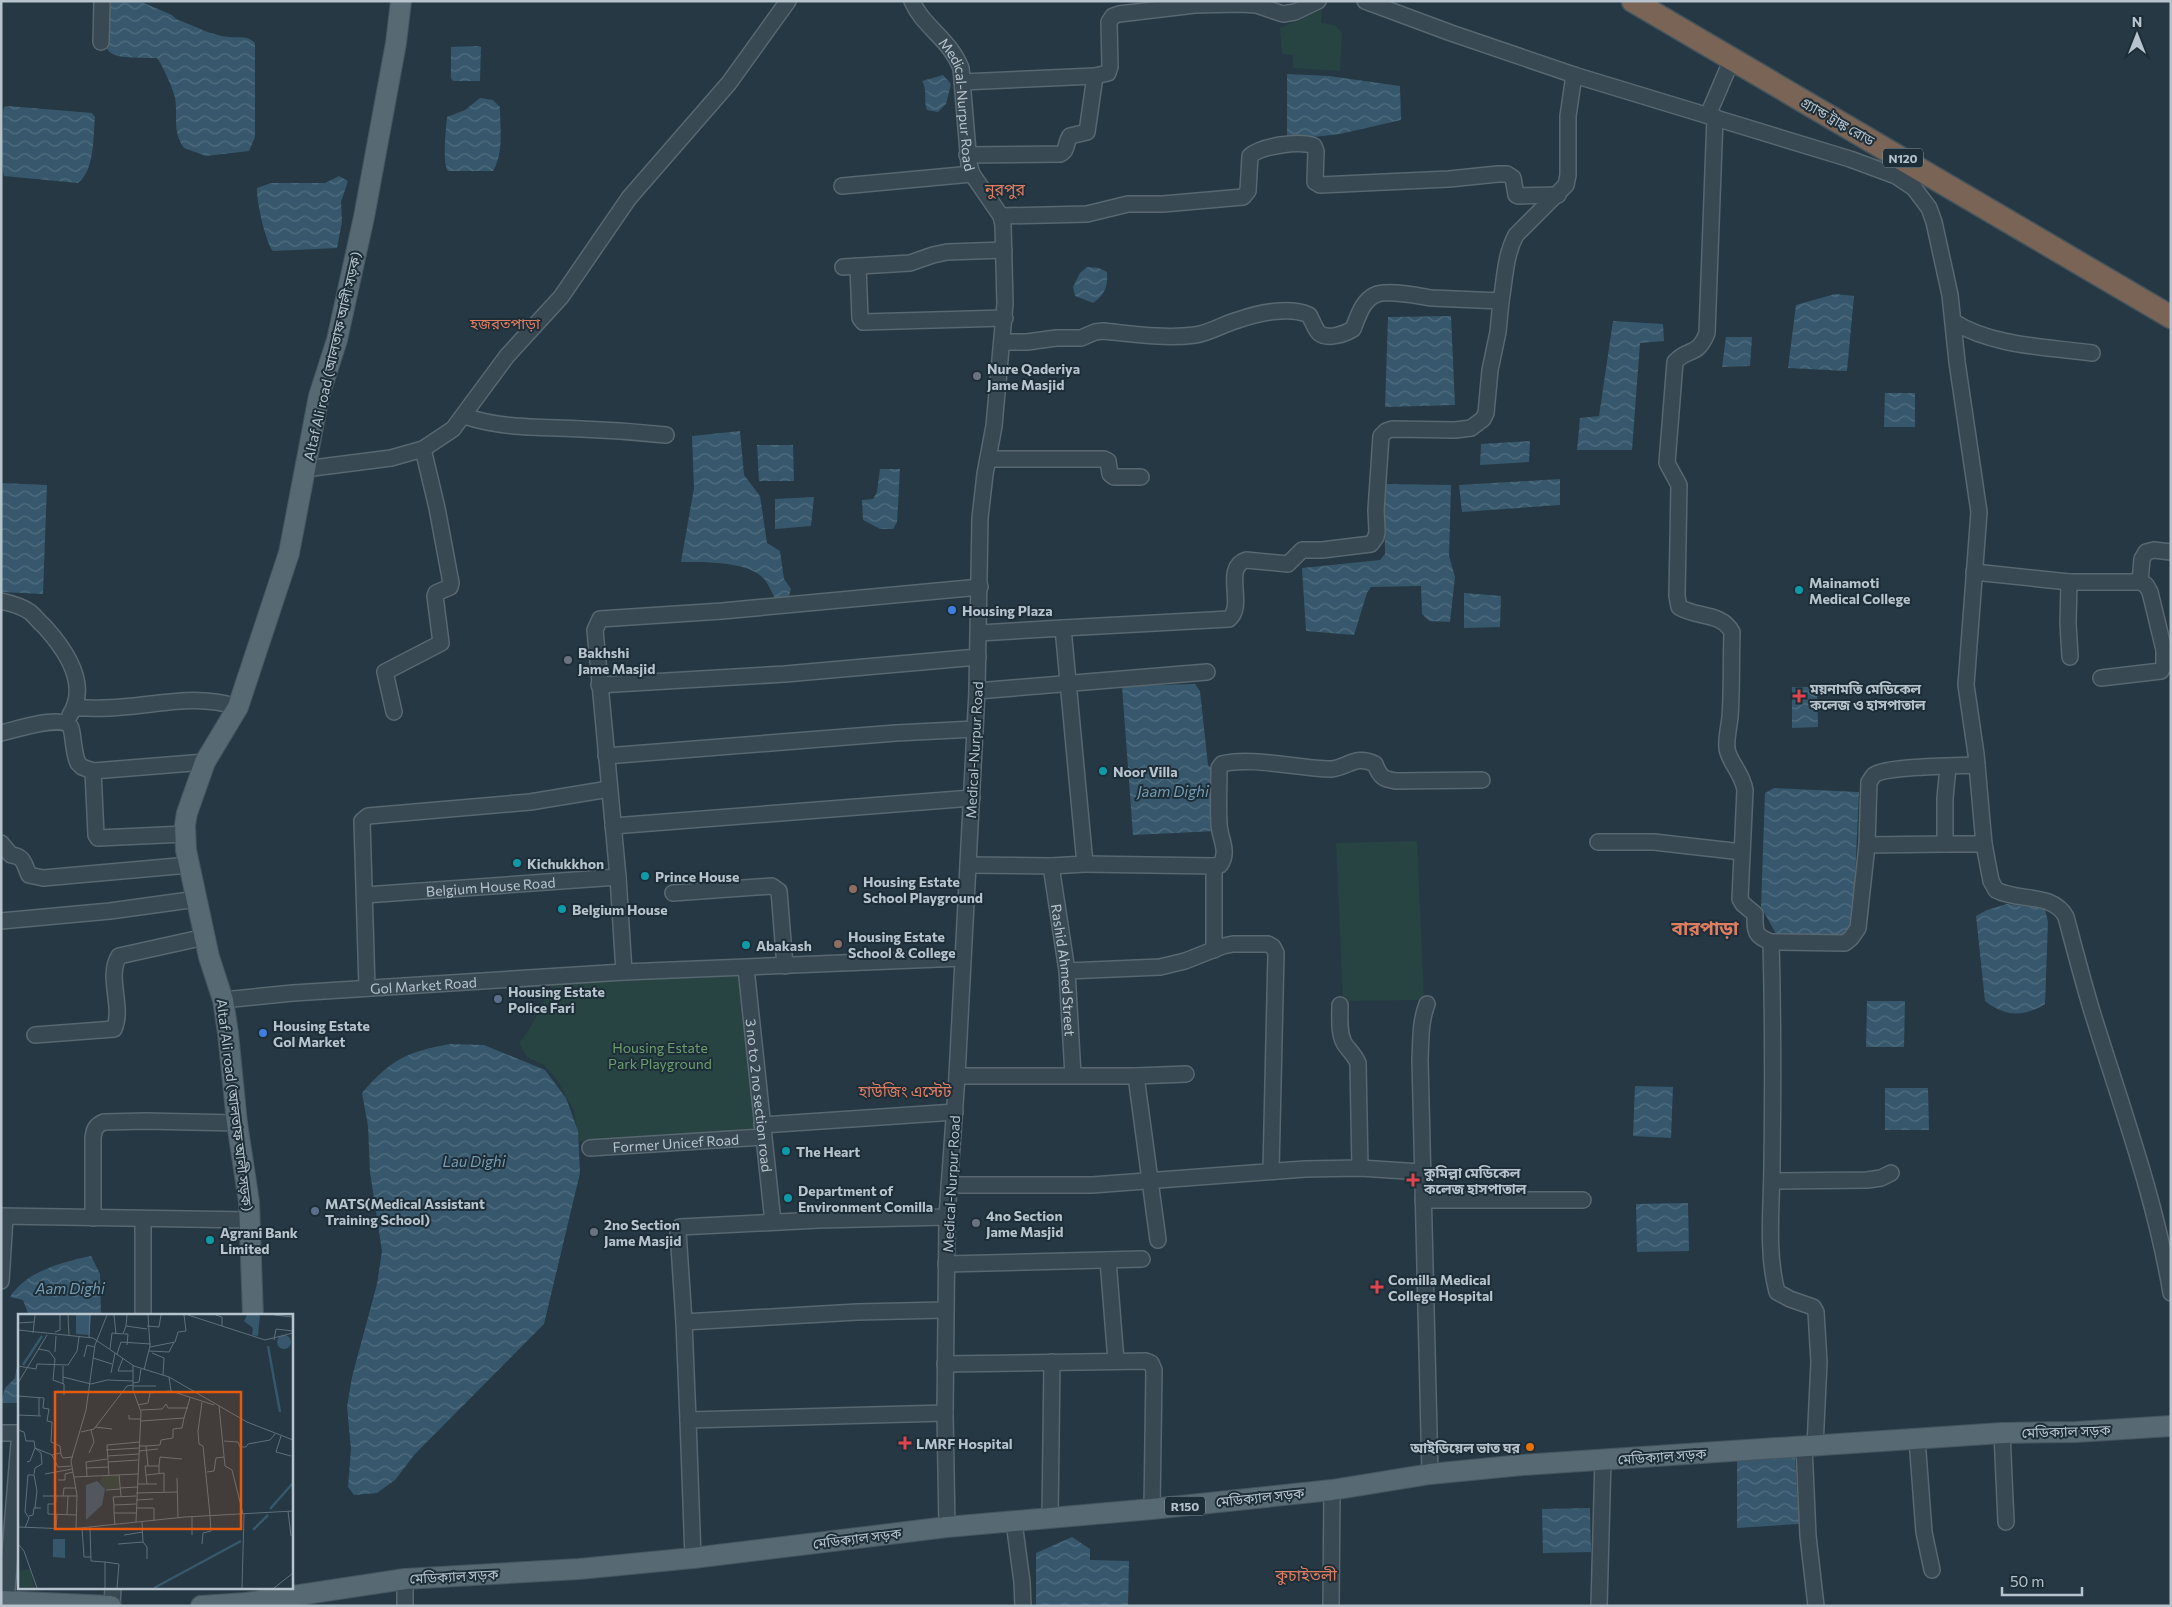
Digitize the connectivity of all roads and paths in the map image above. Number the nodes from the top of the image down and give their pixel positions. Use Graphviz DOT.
graph roads {
  1 [pos="102,1"];
  2 [pos="402,1"];
  3 [pos="788,1"];
  4 [pos="912,1"];
  5 [pos="1318,1"];
  6 [pos="1365,1"];
  7 [pos="1633,1"];
  8 [pos="101,42"];
  9 [pos="1732,59"];
  10 [pos="1574,75"];
  11 [pos="1095,76"];
  12 [pos="962,82"];
  13 [pos="1712,116"];
  14 [pos="967,155"];
  15 [pos="1912,164"];
  16 [pos="972,174"];
  17 [pos="842,186"];
  18 [pos="1914,188"];
  19 [pos="1558,194"];
  20 [pos="1000,216"];
  21 [pos="1004,250"];
  22 [pos="1501,301"];
  23 [pos="2171,317"];
  24 [pos="1005,318"];
  25 [pos="1954,322"];
  26 [pos="1002,342"];
  27 [pos="2092,353"];
  28 [pos="464,416"];
  29 [pos="666,434"];
  30 [pos="423,449"];
  31 [pos="988,460"];
  32 [pos="305,469"];
  33 [pos="1141,477"];
  34 [pos="2171,552"];
  35 [pos="1974,572"];
  36 [pos="2069,582"];
  37 [pos="2140,582"];
  38 [pos="980,587"];
  39 [pos="1,601"];
  40 [pos="1063,628"];
  41 [pos="978,634"];
  42 [pos="2168,650"];
  43 [pos="978,657"];
  44 [pos="2070,657"];
  45 [pos="1207,672"];
  46 [pos="2102,678"];
  47 [pos="599,684"];
  48 [pos="1068,684"];
  49 [pos="977,691"];
  50 [pos="238,707"];
  51 [pos="74,708"];
  52 [pos="394,712"];
  53 [pos="66,722"];
  54 [pos="975,729"];
  55 [pos="1,734"];
  56 [pos="606,756"];
  57 [pos="206,762"];
  58 [pos="1978,765"];
  59 [pos="1948,767"];
  60 [pos="93,770"];
  61 [pos="1482,780"];
  62 [pos="609,789"];
  63 [pos="972,798"];
  64 [pos="613,826"];
  65 [pos="185,834"];
  66 [pos="1598,842"];
  67 [pos="1945,844"];
  68 [pos="1984,844"];
  69 [pos="1867,845"];
  70 [pos="1742,852"];
  71 [pos="5,853"];
  72 [pos="1085,864"];
  73 [pos="189,865"];
  74 [pos="968,866"];
  75 [pos="1052,866"];
  76 [pos="1214,866"];
  77 [pos="618,877"];
  78 [pos="673,893"];
  79 [pos="365,895"];
  80 [pos="197,899"];
  81 [pos="1,921"];
  82 [pos="205,937"];
  83 [pos="1772,942"];
  84 [pos="1214,950"];
  85 [pos="963,958"];
  86 [pos="785,966"];
  87 [pos="746,968"];
  88 [pos="1067,971"];
  89 [pos="624,972"];
  90 [pos="367,988"];
  91 [pos="223,1000"];
  92 [pos="1427,1004"];
  93 [pos="1340,1005"];
  94 [pos="35,1036"];
  95 [pos="1186,1074"];
  96 [pos="1073,1075"];
  97 [pos="957,1076"];
  98 [pos="1136,1076"];
  99 [pos="954,1112"];
  100 [pos="237,1124"];
  101 [pos="763,1131"];
  102 [pos="590,1148"];
  103 [pos="1360,1168"];
  104 [pos="1271,1170"];
  105 [pos="1421,1172"];
  106 [pos="1891,1173"];
  107 [pos="1151,1180"];
  108 [pos="1772,1181"];
  109 [pos="949,1185"];
  110 [pos="1423,1200"];
  111 [pos="1583,1200"];
  112 [pos="3,1216"];
  113 [pos="947,1217"];
  114 [pos="93,1218"];
  115 [pos="143,1218"];
  116 [pos="250,1220"];
  117 [pos="772,1222"];
  118 [pos="1158,1240"];
  119 [pos="1142,1259"];
  120 [pos="1108,1260"];
  121 [pos="946,1264"];
  122 [pos="1,1281"];
  123 [pos="2171,1294"];
  124 [pos="945,1310"];
  125 [pos="143,1314"];
  126 [pos="254,1314"];
  127 [pos="684,1322"];
  128 [pos="1116,1361"];
  129 [pos="1052,1362"];
  130 [pos="945,1364"];
  131 [pos="945,1413"];
  132 [pos="688,1420"];
  133 [pos="2171,1426"];
  134 [pos="1,1433"];
  135 [pos="18,1433"];
  136 [pos="2002,1433"];
  137 [pos="1916,1439"];
  138 [pos="1809,1446"];
  139 [pos="18,1454"];
  140 [pos="1603,1460"];
  141 [pos="1430,1474"];
  142 [pos="1332,1490"];
  143 [pos="1152,1510"];
  144 [pos="1050,1518"];
  145 [pos="1014,1522"];
  146 [pos="2006,1522"];
  147 [pos="948,1527"];
  148 [pos="693,1558"];
  149 [pos="1932,1570"];
  150 [pos="405,1579"];
  151 [pos="113,1590"];
  152 [pos="246,1595"];
  153 [pos="309,1599"];
  154 [pos="4,1601"];
  155 [pos="112,1606"];
  156 [pos="201,1606"];
  157 [pos="406,1606"];
  158 [pos="1023,1606"];
  159 [pos="1331,1606"];
  160 [pos="1599,1606"];
  161 [pos="1816,1606"];
  1 -- 8 [label="street"];
  2 -- 32 [label="main road, Altaf Ali road (আলতাফ আলী সড়ক)"];
  3 -- 28 [label="street"];
  4 -- 12 [label="street, Medical-Nurpur Road"];
  5 -- 11 [label="street"];
  6 -- 10 [label="street"];
  7 -- 9 [label="highway, গ্র্যান্ড ট্রাঙ্ক রোড / N120"];
  9 -- 13 [label="street"];
  9 -- 15 [label="highway, গ্র্যান্ড ট্রাঙ্ক রোড / N120"];
  10 -- 13 [label="street"];
  10 -- 19 [label="street"];
  11 -- 12 [label="street"];
  11 -- 14 [label="street"];
  12 -- 14 [label="street, Medical-Nurpur Road"];
  13 -- 18 [label="street"];
  13 -- 70 [label="street"];
  14 -- 16 [label="street, Medical-Nurpur Road"];
  15 -- 18 [label="street"];
  15 -- 23 [label="highway, গ্র্যান্ড ট্রাঙ্ক রোড / N120"];
  16 -- 17 [label="street"];
  16 -- 20 [label="street, Medical-Nurpur Road"];
  18 -- 25 [label="street"];
  19 -- 20 [label="street"];
  19 -- 22 [label="street"];
  20 -- 21 [label="street, Medical-Nurpur Road"];
  21 -- 24 [label="street, Medical-Nurpur Road"];
  21 -- 24 [label="street"];
  22 -- 26 [label="street"];
  22 -- 40 [label="street"];
  24 -- 26 [label="street, Medical-Nurpur Road"];
  25 -- 27 [label="street"];
  25 -- 35 [label="street"];
  26 -- 31 [label="street, Medical-Nurpur Road"];
  28 -- 29 [label="street"];
  28 -- 30 [label="street"];
  30 -- 32 [label="street"];
  30 -- 52 [label="street"];
  31 -- 33 [label="street"];
  31 -- 38 [label="street, Medical-Nurpur Road"];
  32 -- 50 [label="main road, Altaf Ali road (আলতাফ আলী সড়ক)"];
  34 -- 37 [label="street"];
  35 -- 36 [label="street"];
  35 -- 58 [label="street"];
  36 -- 37 [label="street"];
  36 -- 44 [label="street"];
  37 -- 42 [label="street"];
  38 -- 41 [label="street, Medical-Nurpur Road"];
  38 -- 47 [label="street"];
  39 -- 51 [label="street"];
  40 -- 41 [label="street"];
  40 -- 48 [label="street"];
  41 -- 43 [label="street, Medical-Nurpur Road"];
  42 -- 46 [label="street"];
  43 -- 47 [label="street"];
  43 -- 49 [label="street, Medical-Nurpur Road"];
  45 -- 48 [label="street"];
  47 -- 56 [label="street"];
  48 -- 49 [label="street"];
  48 -- 72 [label="street"];
  49 -- 54 [label="street, Medical-Nurpur Road"];
  50 -- 51 [label="street"];
  50 -- 57 [label="main road, Altaf Ali road (আলতাফ আলী সড়ক)"];
  51 -- 53 [label="street"];
  53 -- 55 [label="street"];
  53 -- 60 [label="street"];
  54 -- 56 [label="street"];
  54 -- 63 [label="street, Medical-Nurpur Road"];
  56 -- 62 [label="street"];
  57 -- 60 [label="street"];
  57 -- 65 [label="main road, Altaf Ali road (আলতাফ আলী সড়ক)"];
  58 -- 59 [label="street"];
  58 -- 68 [label="street"];
  59 -- 67 [label="street"];
  59 -- 69 [label="street"];
  60 -- 65 [label="street"];
  61 -- 76 [label="street"];
  62 -- 64 [label="street"];
  62 -- 79 [label="street"];
  63 -- 64 [label="street"];
  63 -- 74 [label="street, Medical-Nurpur Road"];
  64 -- 77 [label="street"];
  65 -- 73 [label="main road, Altaf Ali road (আলতাফ আলী সড়ক)"];
  66 -- 70 [label="street"];
  67 -- 68 [label="street"];
  67 -- 69 [label="street"];
  68 -- 123 [label="street"];
  69 -- 83 [label="street"];
  70 -- 83 [label="street"];
  71 -- 73 [label="street"];
  72 -- 75 [label="street"];
  72 -- 76 [label="street"];
  73 -- 80 [label="main road, Altaf Ali road (আলতাফ আলী সড়ক)"];
  74 -- 75 [label="street"];
  74 -- 85 [label="street, Medical-Nurpur Road"];
  75 -- 88 [label="street, Rashid Ahmed Street"];
  76 -- 84 [label="street"];
  77 -- 79 [label="street, Belgium House Road"];
  77 -- 89 [label="street"];
  78 -- 86 [label="street"];
  79 -- 90 [label="street"];
  80 -- 81 [label="street"];
  80 -- 82 [label="main road, Altaf Ali road (আলতাফ আলী সড়ক)"];
  82 -- 91 [label="main road, Altaf Ali road (আলতাফ আলী সড়ক)"];
  82 -- 94 [label="street"];
  83 -- 108 [label="street"];
  84 -- 88 [label="street"];
  84 -- 104 [label="street"];
  85 -- 86 [label="street, Gol Market Road"];
  85 -- 97 [label="street, Medical-Nurpur Road"];
  86 -- 87 [label="street, Gol Market Road"];
  87 -- 89 [label="street, Gol Market Road"];
  87 -- 101 [label="street, 3 no to 2 no section road"];
  88 -- 96 [label="street, Rashid Ahmed Street"];
  89 -- 90 [label="street, Gol Market Road"];
  90 -- 91 [label="street, Gol Market Road"];
  91 -- 100 [label="main road, Altaf Ali road (আলতাফ আলী সড়ক)"];
  92 -- 105 [label="street"];
  93 -- 103 [label="street"];
  95 -- 98 [label="street"];
  96 -- 97 [label="street"];
  96 -- 98 [label="street"];
  97 -- 99 [label="street, Medical-Nurpur Road"];
  98 -- 107 [label="street"];
  99 -- 101 [label="street, Former Unicef Road"];
  99 -- 109 [label="street, Medical-Nurpur Road"];
  100 -- 114 [label="street"];
  100 -- 116 [label="main road, Altaf Ali road (আলতাফ আলী সড়ক)"];
  101 -- 102 [label="street, Former Unicef Road"];
  101 -- 117 [label="street, 3 no to 2 no section road"];
  103 -- 104 [label="street"];
  103 -- 105 [label="street"];
  104 -- 107 [label="street"];
  105 -- 110 [label="street"];
  106 -- 108 [label="street"];
  107 -- 109 [label="street"];
  107 -- 118 [label="street"];
  108 -- 138 [label="street"];
  109 -- 113 [label="street, Medical-Nurpur Road"];
  110 -- 111 [label="street"];
  110 -- 141 [label="street"];
  112 -- 114 [label="street"];
  112 -- 122 [label="street"];
  113 -- 117 [label="street"];
  113 -- 121 [label="street, Medical-Nurpur Road"];
  114 -- 115 [label="street"];
  115 -- 116 [label="street"];
  115 -- 125 [label="street"];
  116 -- 126 [label="main road, Altaf Ali road (আলতাফ আলী সড়ক)"];
  117 -- 127 [label="street"];
  119 -- 120 [label="street"];
  120 -- 121 [label="street"];
  120 -- 128 [label="street"];
  121 -- 124 [label="street, Medical-Nurpur Road"];
  124 -- 127 [label="street"];
  124 -- 130 [label="street, Medical-Nurpur Road"];
  127 -- 132 [label="street"];
  128 -- 129 [label="street"];
  128 -- 143 [label="street"];
  129 -- 130 [label="street"];
  129 -- 144 [label="street"];
  130 -- 131 [label="street, Medical-Nurpur Road"];
  131 -- 132 [label="street"];
  131 -- 147 [label="street, Medical-Nurpur Road"];
  132 -- 148 [label="street"];
  133 -- 136 [label="main road, মেডিক্যাল সড়ক / R150"];
  134 -- 135 [label="street"];
  136 -- 137 [label="main road, মেডিক্যাল সড়ক / R150"];
  136 -- 146 [label="street"];
  137 -- 138 [label="main road, মেডিক্যাল সড়ক / R150"];
  137 -- 149 [label="street"];
  138 -- 140 [label="main road, মেডিক্যাল সড়ক / R150"];
  138 -- 161 [label="street"];
  139 -- 154 [label="street"];
  140 -- 141 [label="main road, মেডিক্যাল সড়ক / R150"];
  140 -- 160 [label="street"];
  141 -- 142 [label="main road, মেডিক্যাল সড়ক / R150"];
  142 -- 143 [label="main road, মেডিক্যাল সড়ক / R150"];
  142 -- 159 [label="street"];
  143 -- 144 [label="main road, মেডিক্যাল সড়ক / R150"];
  144 -- 145 [label="main road, মেডিক্যাল সড়ক / R150"];
  145 -- 147 [label="main road, মেডিক্যাল সড়ক / R150"];
  145 -- 158 [label="street"];
  147 -- 148 [label="main road, মেডিক্যাল সড়ক / R150"];
  148 -- 150 [label="main road, মেডিক্যাল সড়ক / R150"];
  150 -- 153 [label="main road, মেডিক্যাল সড়ক / R150"];
  150 -- 157 [label="street"];
  151 -- 155 [label="street"];
  152 -- 153 [label="main road, মেডিক্যাল সড়ক / R150"];
  152 -- 156 [label="main road, মেডিক্যাল সড়ক / R150"];
  154 -- 155 [label="main road"];
}
